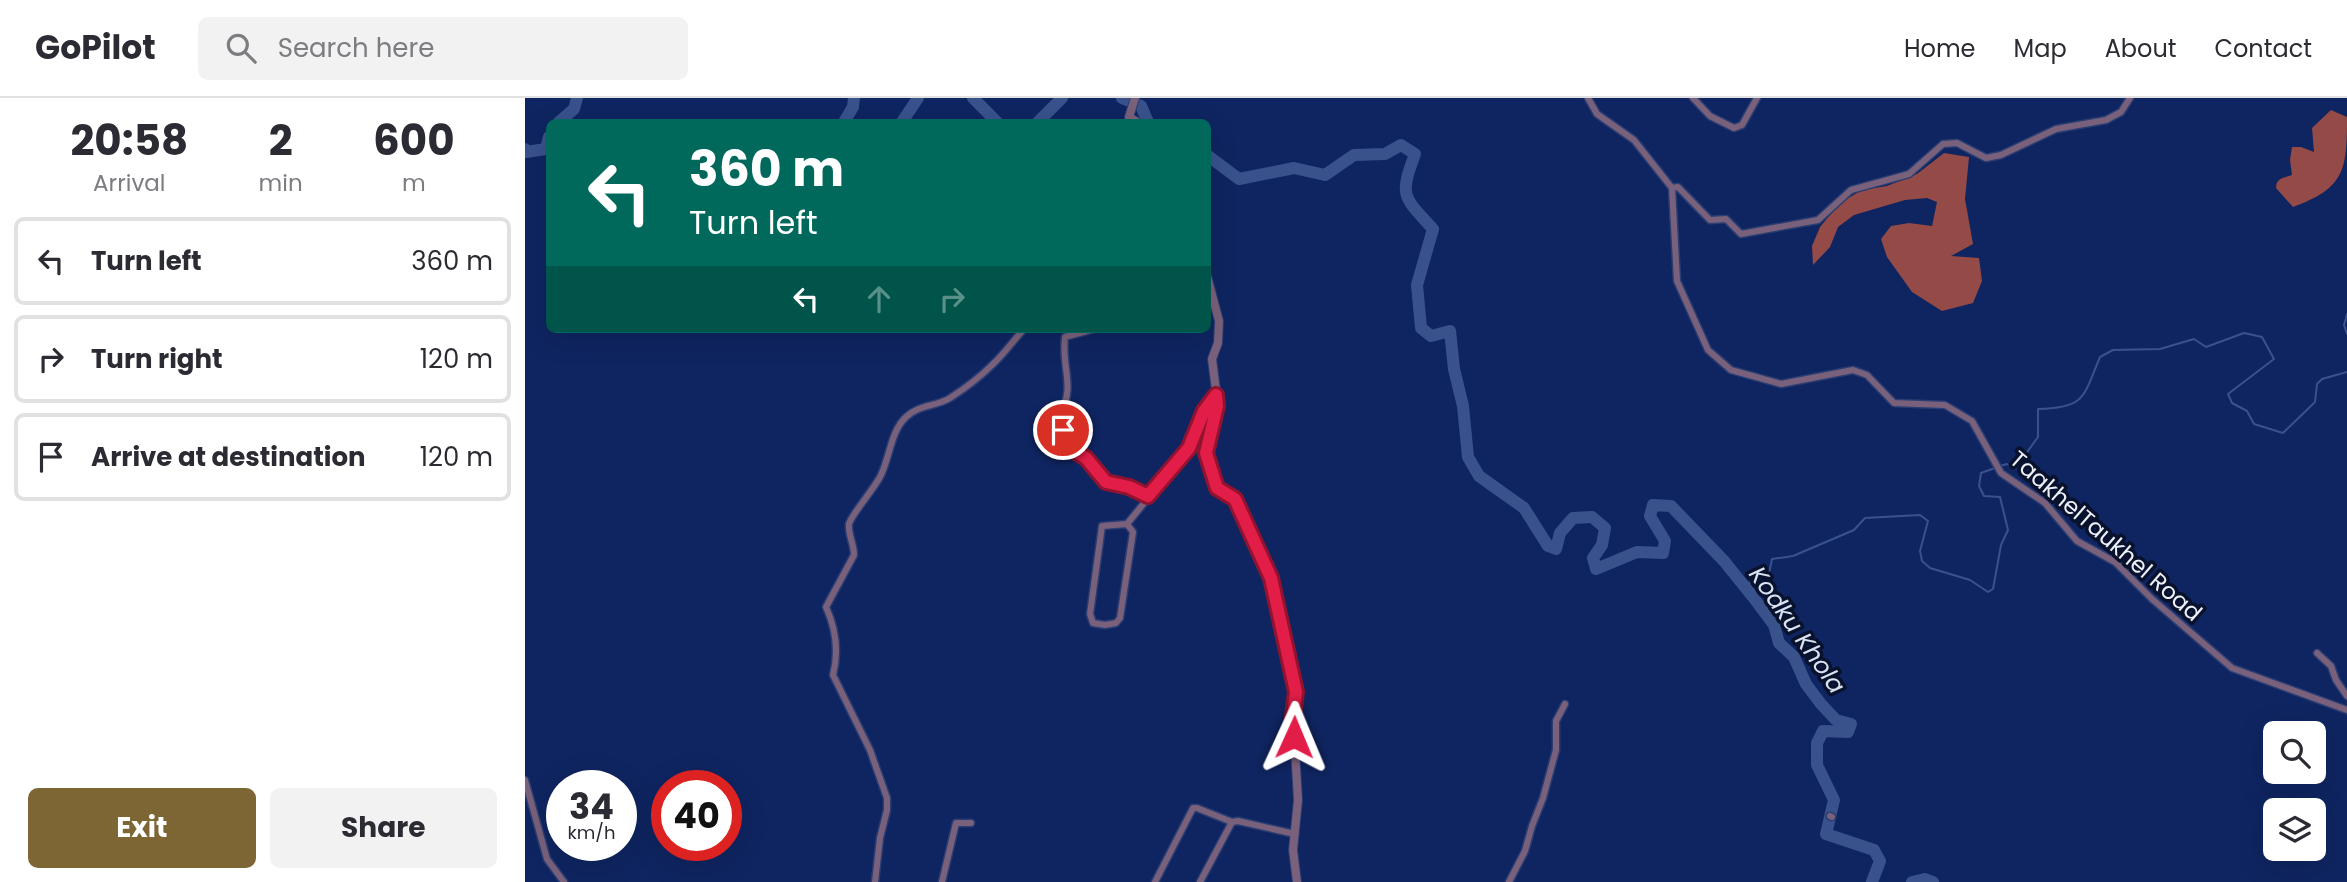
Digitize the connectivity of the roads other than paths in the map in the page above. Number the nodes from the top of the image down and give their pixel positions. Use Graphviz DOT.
graph roads {
  1 [pos="1135,98"];
  2 [pos="1588,98"];
  3 [pos="1693,98"];
  4 [pos="1757,98"];
  5 [pos="2130,98"];
  6 [pos="1129,116"];
  7 [pos="1672,188"];
  8 [pos="1211,291"];
  9 [pos="1020,333"];
  10 [pos="1080,333"];
  11 [pos="1216,395"];
  12 [pos="1148,496"];
  13 [pos="1127,524"];
  14 [pos="2317,653"];
  15 [pos="2347,696"];
  16 [pos="1565,704"];
  17 [pos="2347,710"];
  18 [pos="525,780"];
  19 [pos="1232,822"];
  20 [pos="971,823"];
  21 [pos="1295,834"];
  22 [pos="564,882"];
  23 [pos="875,882"];
  24 [pos="942,882"];
  25 [pos="1156,882"];
  26 [pos="1200,882"];
  27 [pos="1297,882"];
  28 [pos="1509,882"];
  1 -- 6 [label="street"];
  2 -- 7 [label="street"];
  3 -- 4 [label="street"];
  5 -- 7 [label="street"];
  7 -- 17 [label="street, TaakhelTaukhel Road"];
  8 -- 11 [label="street"];
  9 -- 23 [label="street"];
  10 -- 12 [label="street"];
  11 -- 12 [label="street"];
  11 -- 21 [label="street"];
  12 -- 13 [label="street"];
  13 -- 13 [label="street"];
  14 -- 15 [label="street"];
  16 -- 28 [label="street"];
  18 -- 22 [label="street"];
  19 -- 21 [label="street"];
  19 -- 25 [label="street"];
  19 -- 26 [label="street"];
  20 -- 24 [label="street"];
  21 -- 27 [label="street"];
}
